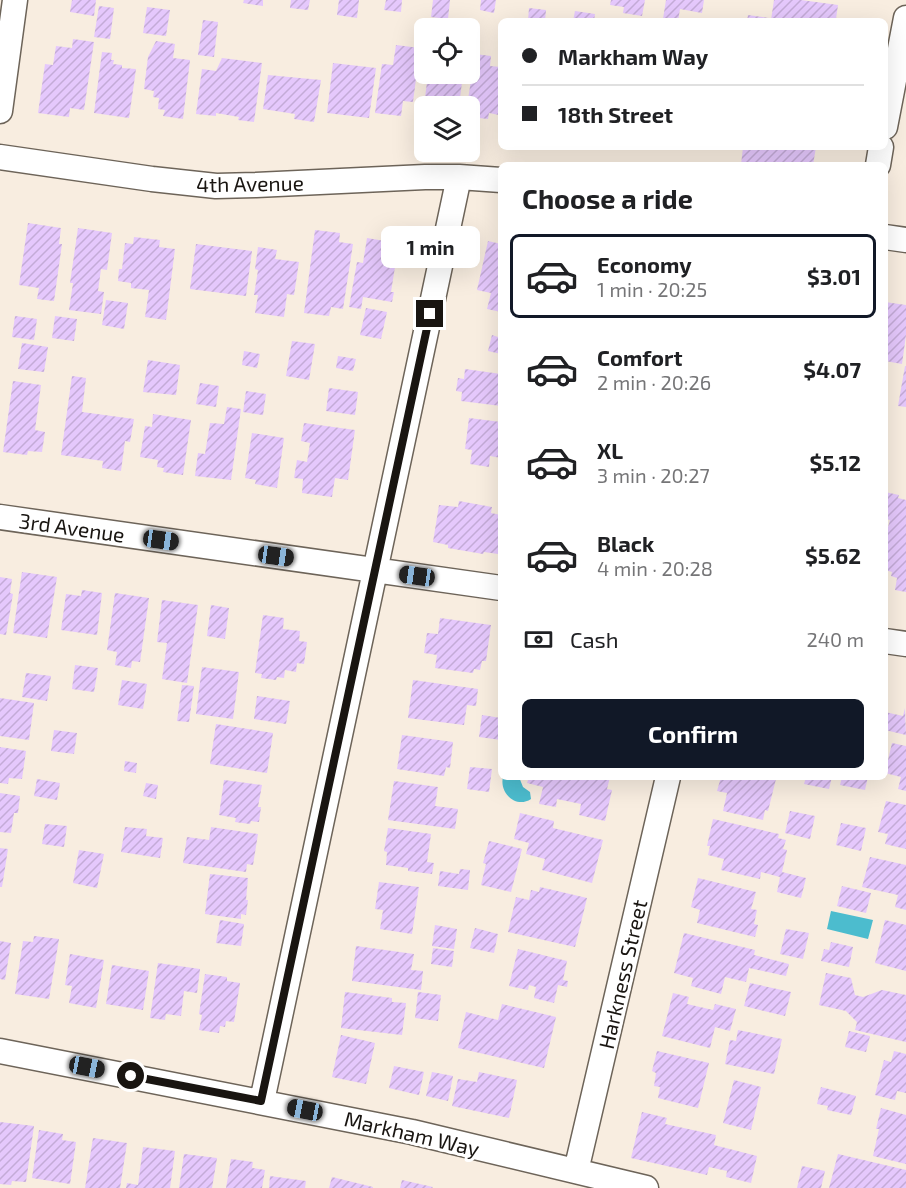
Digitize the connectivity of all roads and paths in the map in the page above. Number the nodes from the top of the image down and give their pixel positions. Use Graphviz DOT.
graph roads {
  1 [pos="15,0"];
  2 [pos="906,18"];
  3 [pos="0,111"];
  4 [pos="888,111"];
  5 [pos="0,157"];
  6 [pos="459,177"];
  7 [pos="498,180"];
  8 [pos="888,237"];
  9 [pos="906,240"];
  10 [pos="0,517"];
  11 [pos="375,570"];
  12 [pos="498,588"];
  13 [pos="888,641"];
  14 [pos="906,644"];
  15 [pos="668,780"];
  16 [pos="0,1050"];
  17 [pos="261,1101"];
  18 [pos="576,1171"];
  19 [pos="646,1188"];
  1 -- 3 [label="street"];
  2 -- 4 [label="street"];
  5 -- 6 [label="street, 4th Avenue"];
  6 -- 7 [label="street, 4th Avenue"];
  6 -- 11 [label="street"];
  8 -- 9 [label="street"];
  10 -- 11 [label="street, 3rd Avenue"];
  11 -- 12 [label="street, 3rd Avenue"];
  11 -- 17 [label="street"];
  13 -- 14 [label="street"];
  15 -- 18 [label="street, Harkness Street"];
  16 -- 17 [label="street, Markham Way"];
  17 -- 18 [label="street, Markham Way"];
  18 -- 19 [label="street, Markham Way"];
}
